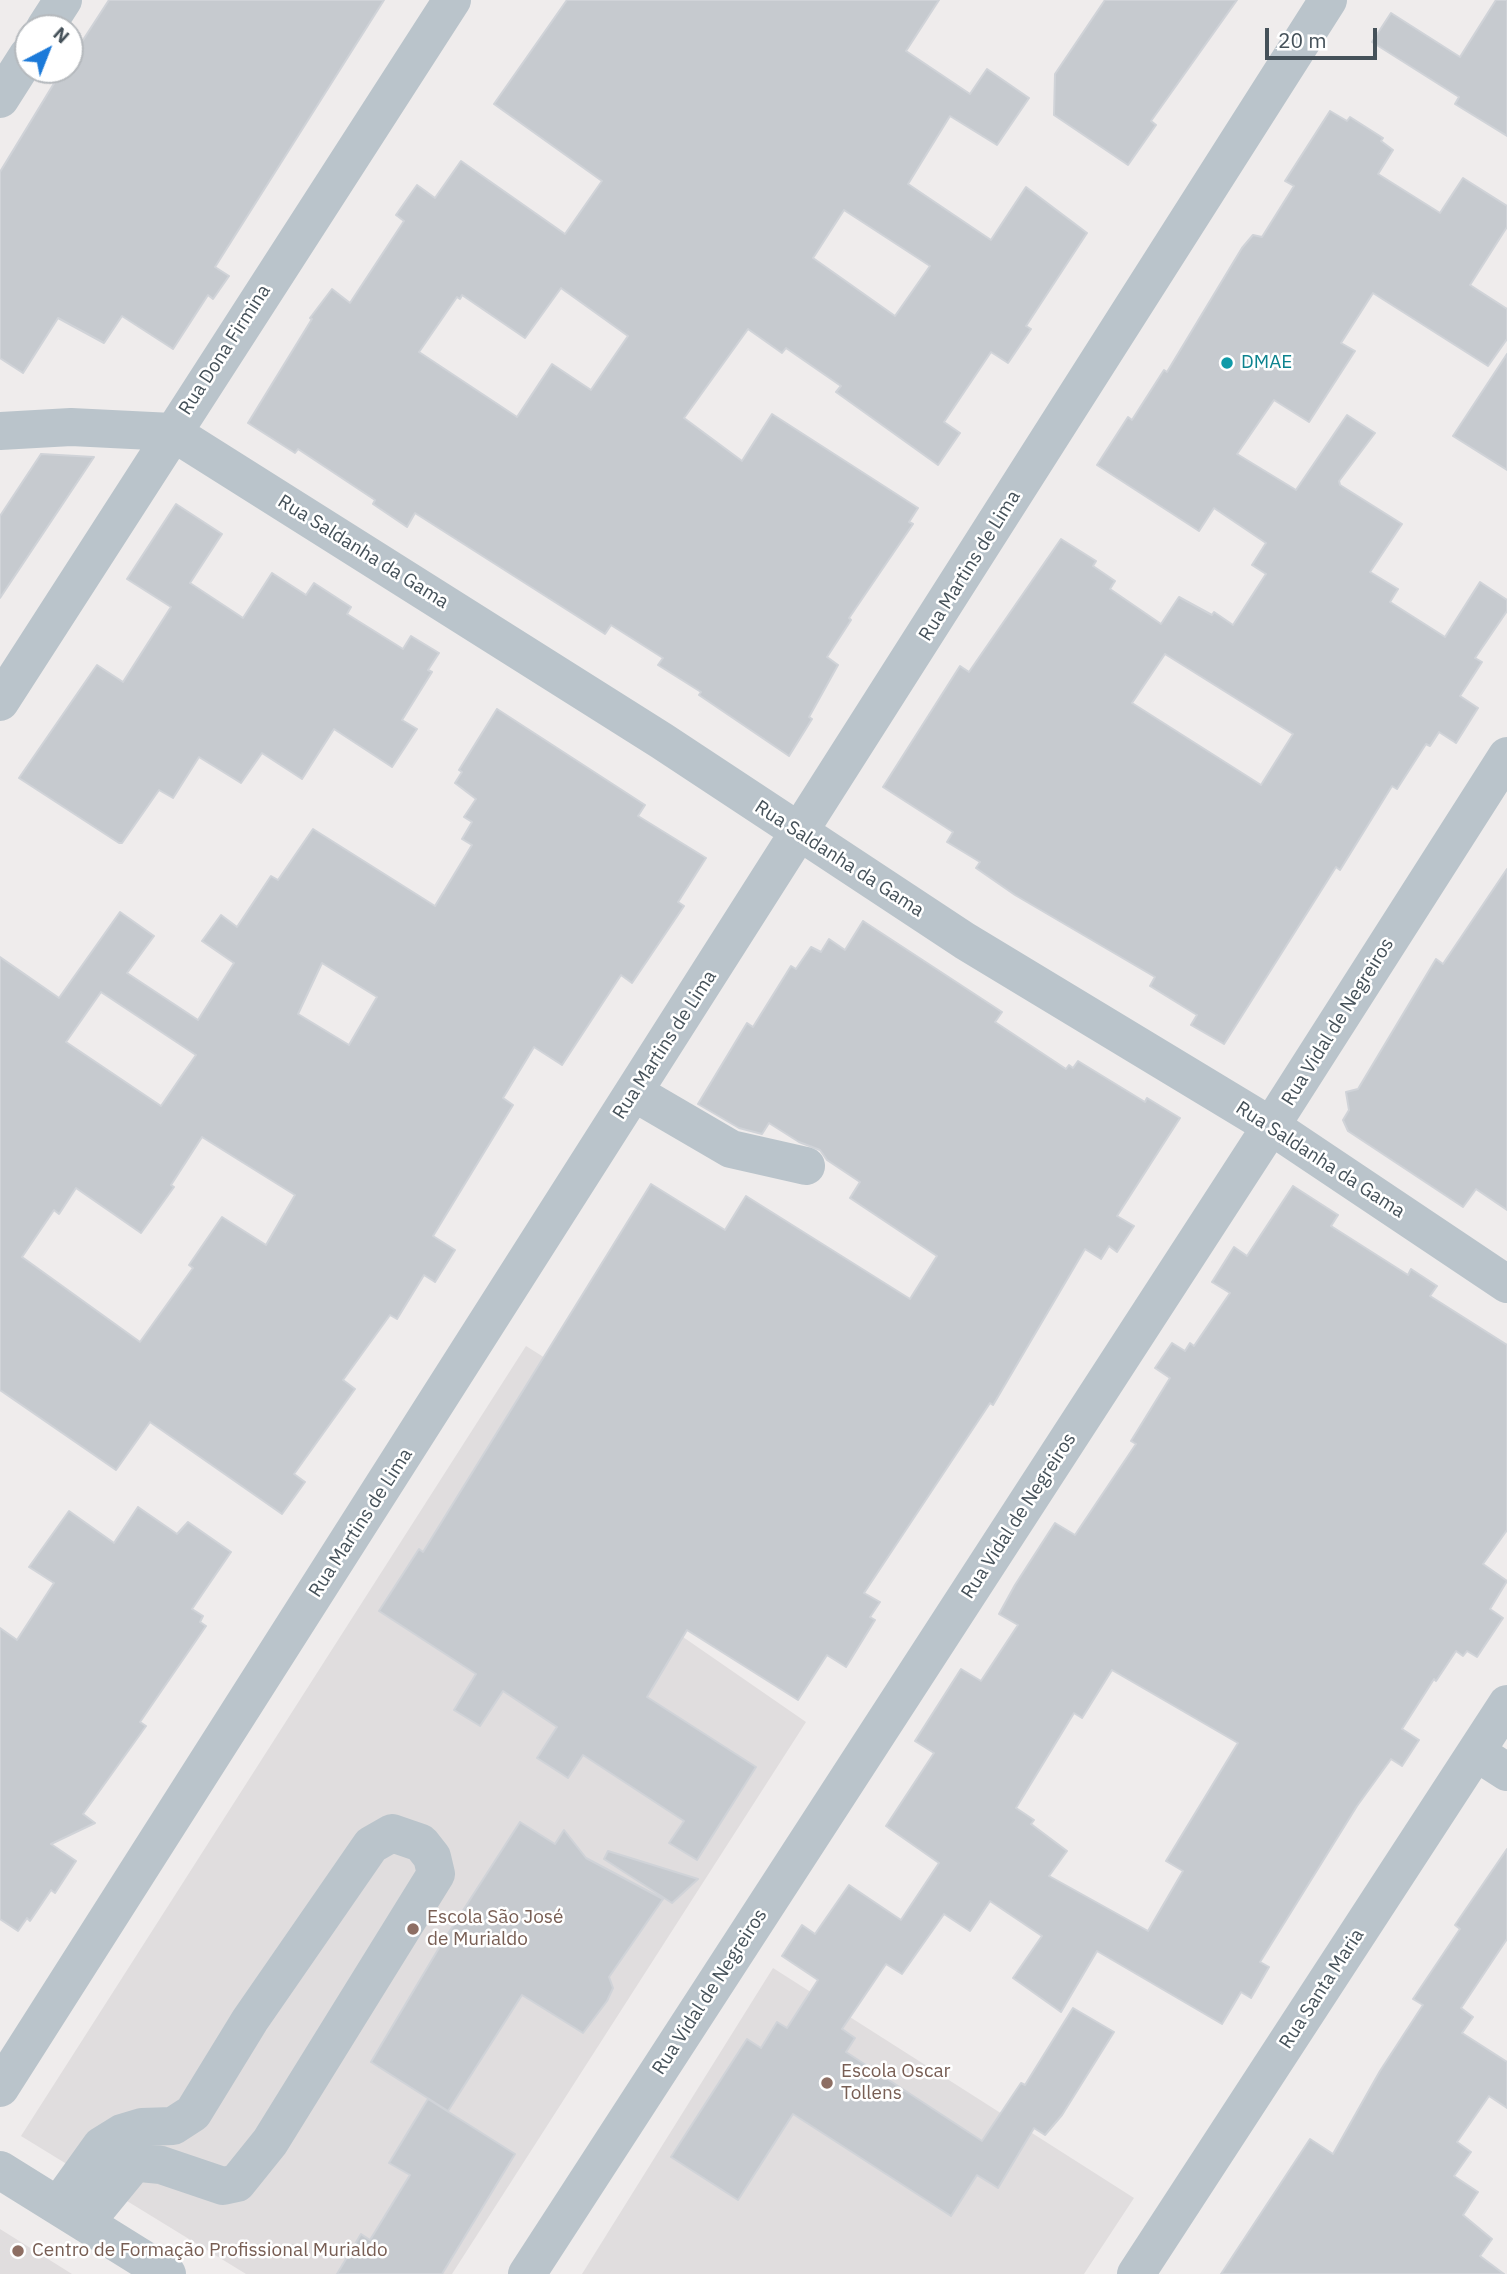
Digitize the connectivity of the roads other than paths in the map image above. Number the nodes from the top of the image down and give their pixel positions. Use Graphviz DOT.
graph roads {
  1 [pos="452,0"];
  2 [pos="1328,0"];
  3 [pos="14,77"];
  4 [pos="0,99"];
  5 [pos="0,431"];
  6 [pos="173,432"];
  7 [pos="0,702"];
  8 [pos="1507,757"];
  9 [pos="800,834"];
  10 [pos="635,1093"];
  11 [pos="1271,1126"];
  12 [pos="806,1166"];
  13 [pos="1507,1284"];
  14 [pos="1507,1704"];
  15 [pos="1492,1762"];
  16 [pos="0,2088"];
  17 [pos="0,2170"];
  18 [pos="71,2215"];
  19 [pos="167,2274"];
  20 [pos="527,2274"];
  21 [pos="1136,2274"];
  1 -- 6 [label="street, Rua Dona Firmina"];
  2 -- 9 [label="street, Rua Martins de Lima"];
  3 -- 4 [label="street"];
  5 -- 6 [label="street"];
  6 -- 7 [label="street, Rua Dona Firmina"];
  6 -- 9 [label="street, Rua Saldanha da Gama"];
  8 -- 11 [label="street, Rua Vidal de Negreiros"];
  9 -- 10 [label="street, Rua Martins de Lima"];
  9 -- 11 [label="street, Rua Saldanha da Gama"];
  10 -- 12 [label="street"];
  10 -- 16 [label="street, Rua Martins de Lima"];
  11 -- 13 [label="street, Rua Saldanha da Gama"];
  11 -- 20 [label="street, Rua Vidal de Negreiros"];
  14 -- 15 [label="street, Rua Santa Maria"];
  15 -- 21 [label="street, Rua Santa Maria"];
  17 -- 18 [label="street"];
  18 -- 18 [label="street"];
  18 -- 19 [label="street"];
}
